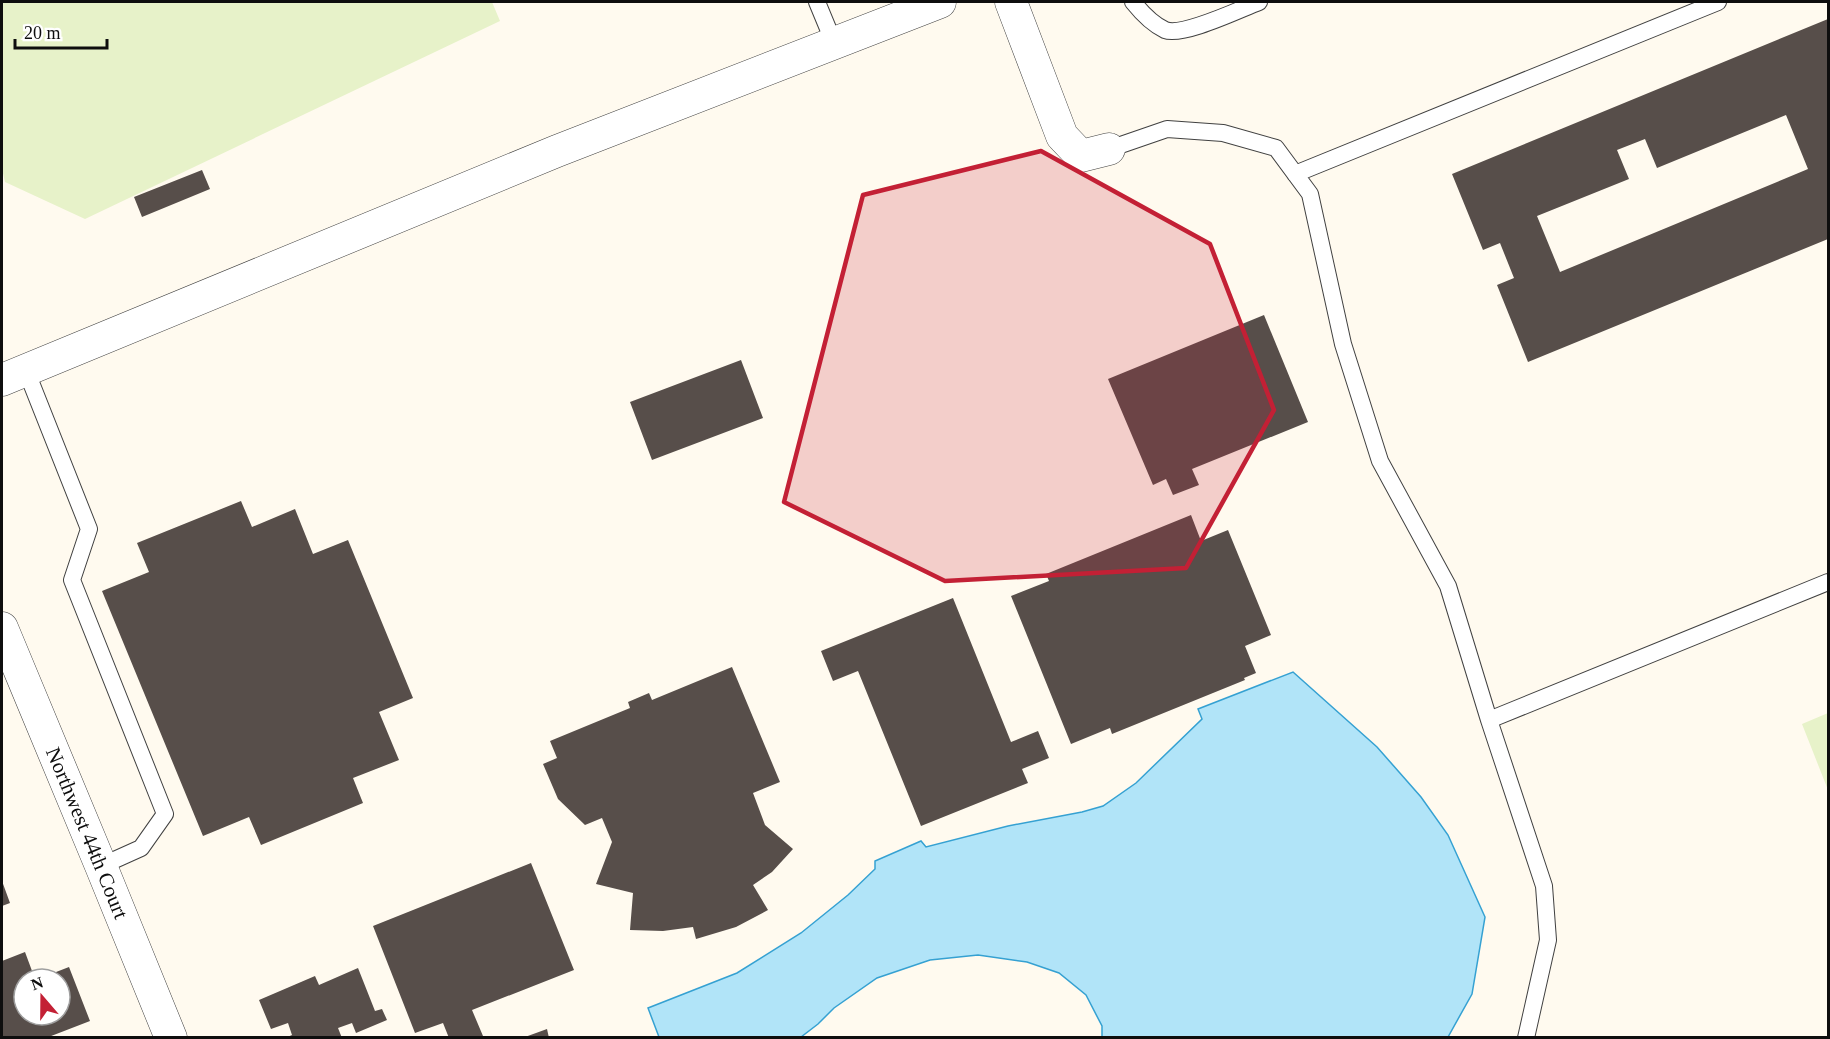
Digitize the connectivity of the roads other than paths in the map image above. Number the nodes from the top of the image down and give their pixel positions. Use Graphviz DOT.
graph roads {
  1 [pos="817,2"];
  2 [pos="940,2"];
  3 [pos="1011,2"];
  4 [pos="1133,2"];
  5 [pos="1259,2"];
  6 [pos="1718,2"];
  7 [pos="834,43"];
  8 [pos="1109,149"];
  9 [pos="1295,174"];
  10 [pos="14,375"];
  11 [pos="1828,582"];
  12 [pos="2,628"];
  13 [pos="1489,720"];
  14 [pos="101,866"];
  15 [pos="171,1038"];
  16 [pos="1526,1038"];
  1 -- 7 [label="lane"];
  2 -- 7 [label="street"];
  3 -- 8 [label="street"];
  4 -- 5 [label="lane"];
  6 -- 9 [label="lane"];
  7 -- 10 [label="street"];
  8 -- 9 [label="lane"];
  9 -- 13 [label="lane"];
  10 -- 14 [label="lane"];
  11 -- 13 [label="lane"];
  12 -- 14 [label="street, Northwest 44th Court"];
  13 -- 16 [label="lane"];
  14 -- 15 [label="street, Northwest 44th Court"];
}
